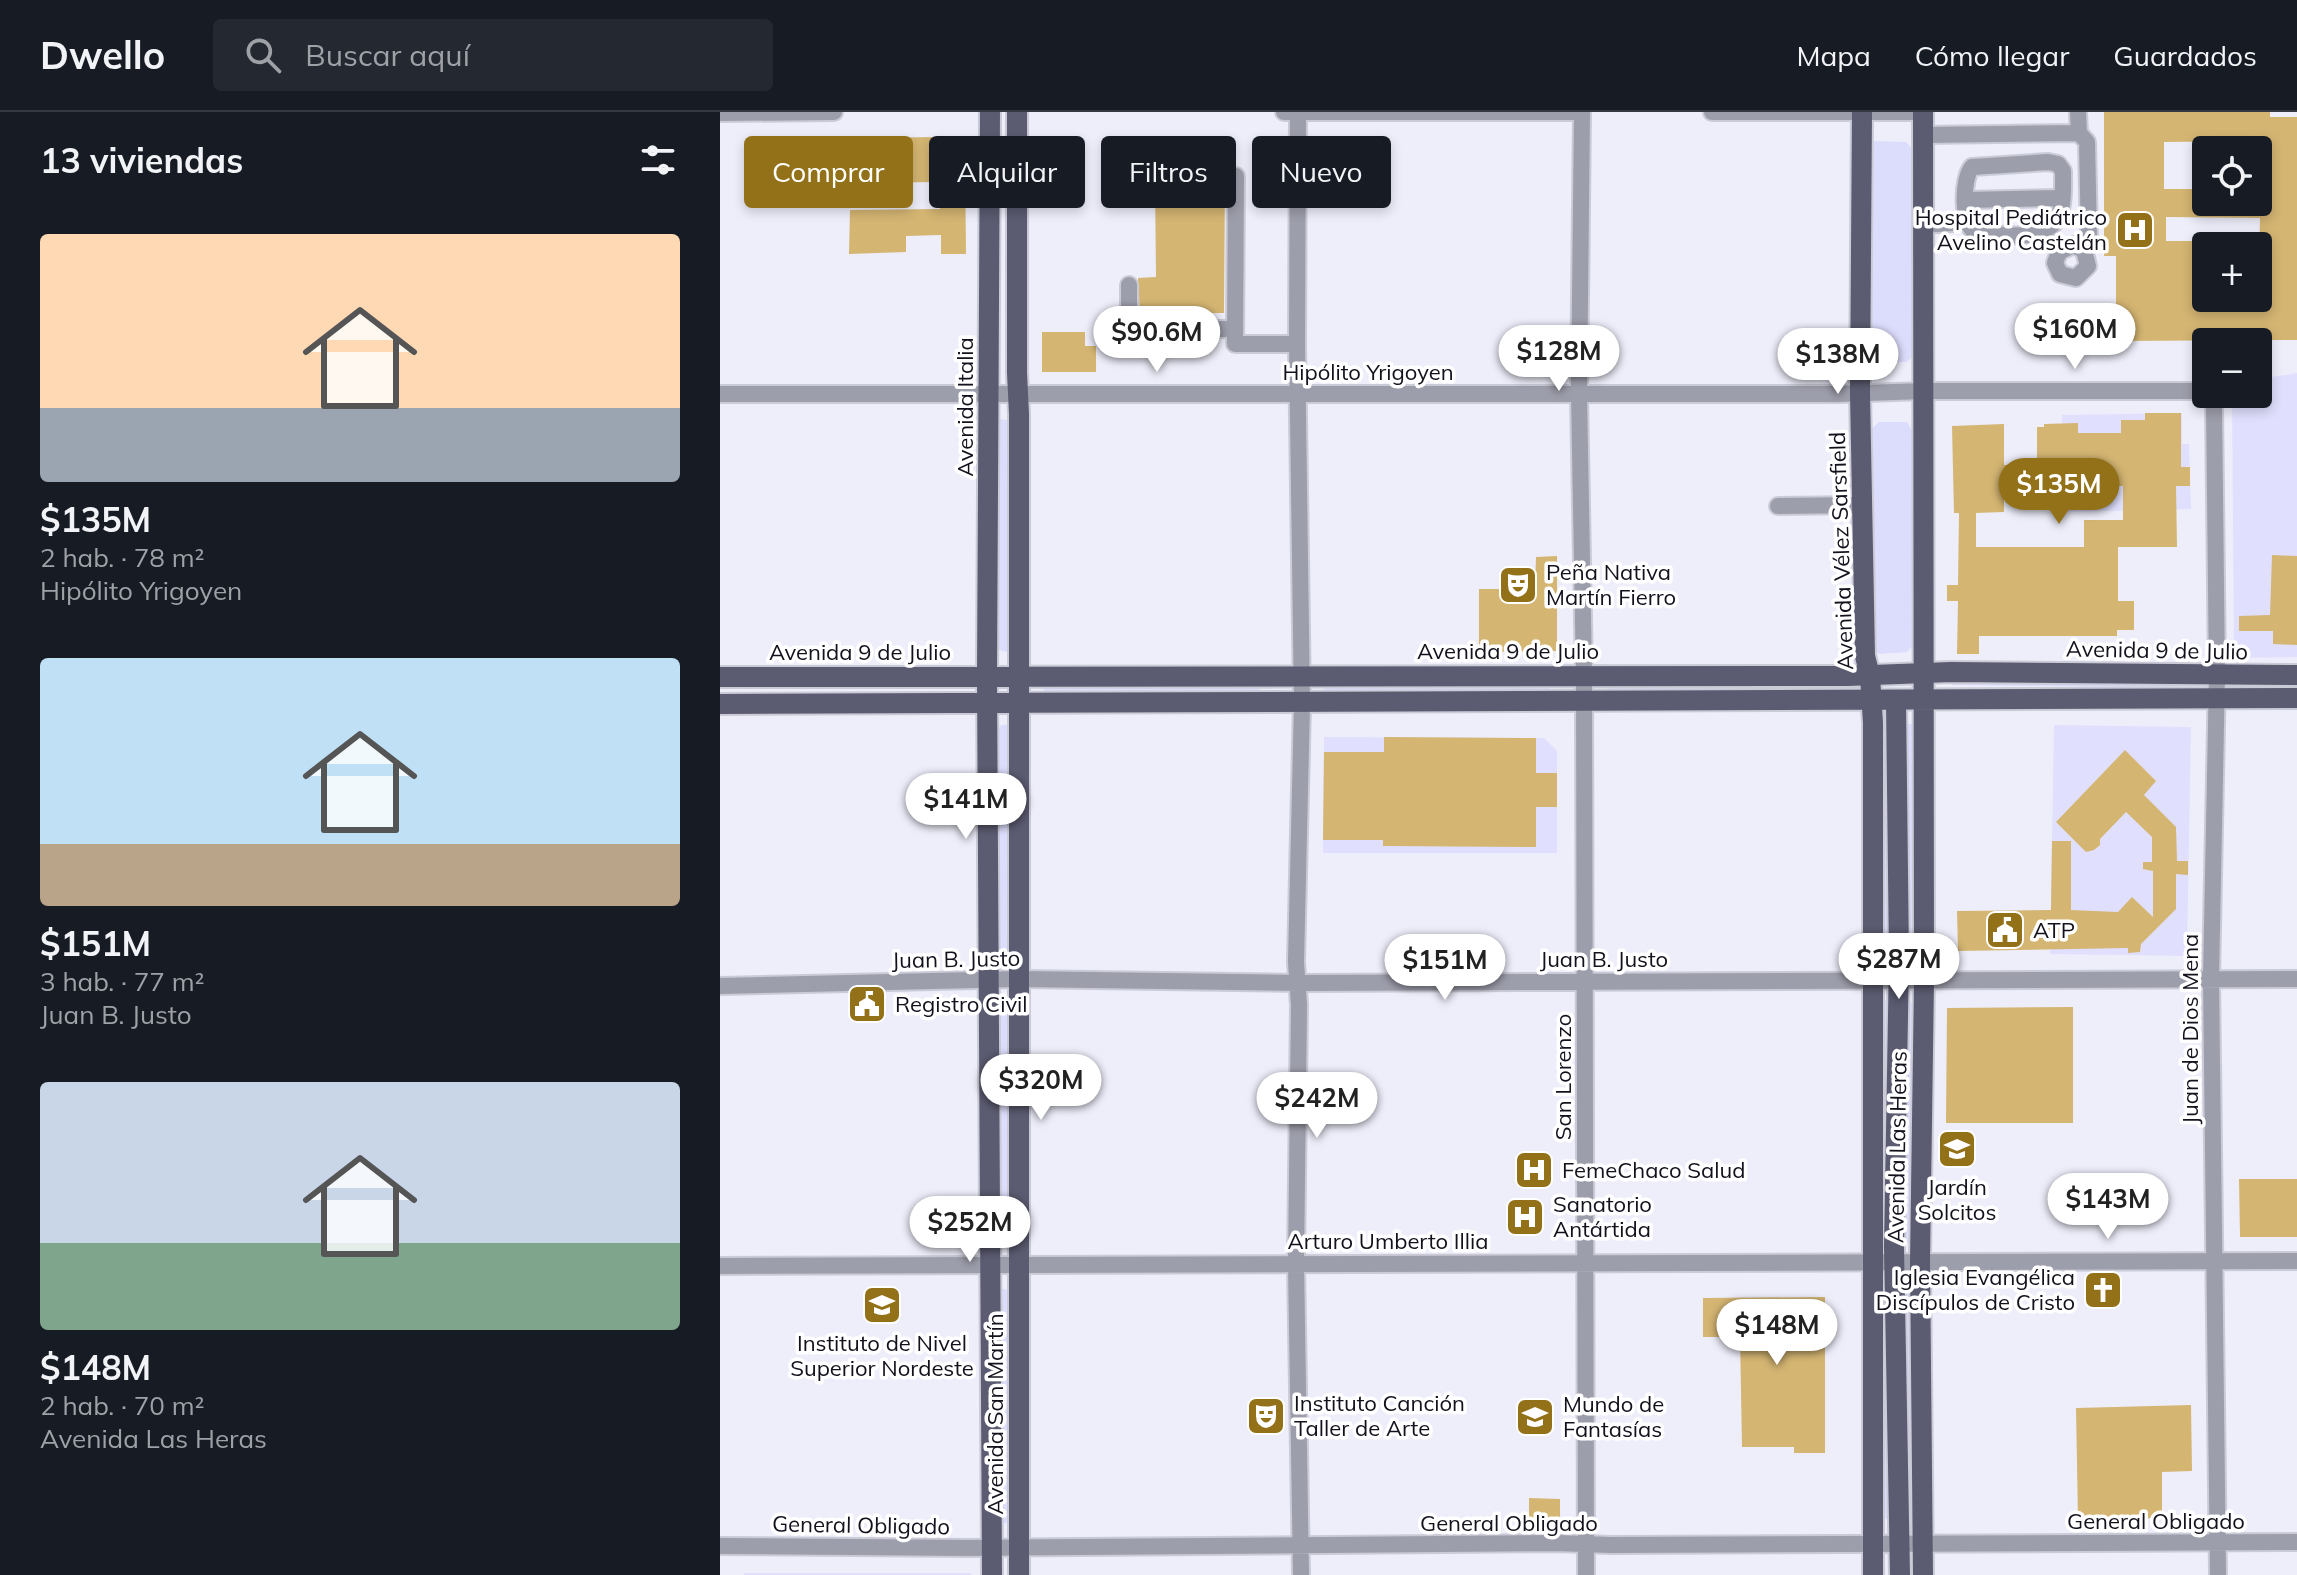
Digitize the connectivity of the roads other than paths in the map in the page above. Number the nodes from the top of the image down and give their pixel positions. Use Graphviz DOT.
graph roads {
  1 [pos="834,112"];
  2 [pos="990,112"];
  3 [pos="1017,112"];
  4 [pos="1284,112"];
  5 [pos="1298,112"];
  6 [pos="1573,112"];
  7 [pos="1582,112"];
  8 [pos="1712,112"];
  9 [pos="1862,112"];
  10 [pos="1871,112"];
  11 [pos="1923,112"];
  12 [pos="2078,112"];
  13 [pos="720,113"];
  14 [pos="2079,133"];
  15 [pos="1923,135"];
  16 [pos="2062,198"];
  17 [pos="1965,200"];
  18 [pos="1236,208"];
  19 [pos="1965,222"];
  20 [pos="1923,225"];
  21 [pos="2084,250"];
  22 [pos="1129,285"];
  23 [pos="1235,329"];
  24 [pos="1297,344"];
  25 [pos="1923,391"];
  26 [pos="1579,393"];
  27 [pos="1860,393"];
  28 [pos="720,394"];
  29 [pos="1298,394"];
  30 [pos="990,395"];
  31 [pos="1017,395"];
  32 [pos="2192,397"];
  33 [pos="2209,408"];
  34 [pos="1862,505"];
  35 [pos="1778,506"];
  36 [pos="1923,673"];
  37 [pos="1302,675"];
  38 [pos="1584,675"];
  39 [pos="2217,675"];
  40 [pos="2297,675"];
  41 [pos="987,676"];
  42 [pos="1870,676"];
  43 [pos="720,677"];
  44 [pos="1019,677"];
  45 [pos="2216,698"];
  46 [pos="2297,698"];
  47 [pos="1922,699"];
  48 [pos="1583,700"];
  49 [pos="1872,700"];
  50 [pos="1896,700"];
  51 [pos="987,703"];
  52 [pos="1019,703"];
  53 [pos="1302,703"];
  54 [pos="720,704"];
  55 [pos="2211,978"];
  56 [pos="1019,979"];
  57 [pos="2297,979"];
  58 [pos="988,980"];
  59 [pos="1584,981"];
  60 [pos="1898,981"];
  61 [pos="1924,981"];
  62 [pos="1872,982"];
  63 [pos="1299,983"];
  64 [pos="720,986"];
  65 [pos="1895,1261"];
  66 [pos="2216,1261"];
  67 [pos="2297,1261"];
  68 [pos="1872,1262"];
  69 [pos="1920,1262"];
  70 [pos="1296,1263"];
  71 [pos="1586,1263"];
  72 [pos="992,1264"];
  73 [pos="1020,1264"];
  74 [pos="720,1266"];
  75 [pos="2297,1542"];
  76 [pos="1899,1543"];
  77 [pos="2218,1543"];
  78 [pos="1872,1544"];
  79 [pos="1923,1544"];
  80 [pos="1302,1545"];
  81 [pos="1585,1545"];
  82 [pos="720,1546"];
  83 [pos="1019,1546"];
  84 [pos="993,1547"];
  85 [pos="992,1575"];
  86 [pos="1019,1575"];
  87 [pos="1301,1575"];
  88 [pos="1586,1575"];
  89 [pos="1873,1575"];
  90 [pos="1900,1575"];
  91 [pos="1923,1575"];
  92 [pos="2218,1575"];
  1 -- 13 [label="street"];
  2 -- 30 [label="main road, Avenida Italia"];
  3 -- 31 [label="main road"];
  4 -- 5 [label="street"];
  5 -- 6 [label="street"];
  5 -- 24 [label="street"];
  7 -- 26 [label="street, San Lorenzo"];
  8 -- 9 [label="street"];
  9 -- 27 [label="main road, Avenida Vélez Sarsfield"];
  10 -- 11 [label="street"];
  11 -- 15 [label="main road"];
  12 -- 14 [label="street"];
  14 -- 15 [label="street"];
  14 -- 21 [label="street"];
  15 -- 20 [label="main road"];
  16 -- 17 [label="street"];
  16 -- 17 [label="street"];
  16 -- 19 [label="street"];
  17 -- 19 [label="street"];
  18 -- 23 [label="street"];
  19 -- 20 [label="street"];
  20 -- 25 [label="main road"];
  22 -- 23 [label="street"];
  23 -- 24 [label="street"];
  24 -- 29 [label="street"];
  25 -- 27 [label="street, Hipólito Yrigoyen"];
  25 -- 32 [label="street, Hipólito Yrigoyen"];
  25 -- 36 [label="main road"];
  26 -- 27 [label="street, Hipólito Yrigoyen"];
  26 -- 29 [label="street, Hipólito Yrigoyen"];
  26 -- 38 [label="street, San Lorenzo"];
  27 -- 34 [label="main road, Avenida Vélez Sarsfield"];
  28 -- 30 [label="street, Hipólito Yrigoyen"];
  29 -- 31 [label="street, Hipólito Yrigoyen"];
  29 -- 37 [label="street"];
  30 -- 31 [label="street, Hipólito Yrigoyen"];
  30 -- 41 [label="main road, Avenida Italia"];
  31 -- 44 [label="main road"];
  33 -- 39 [label="street, Juan de Dios Mena"];
  34 -- 35 [label="street"];
  34 -- 42 [label="main road, Avenida Vélez Sarsfield"];
  36 -- 39 [label="main road, Avenida 9 de Julio"];
  36 -- 42 [label="main road, Avenida 9 de Julio"];
  36 -- 47 [label="main road, Avenida Las Heras"];
  37 -- 38 [label="main road, Avenida 9 de Julio"];
  37 -- 44 [label="main road, Avenida 9 de Julio"];
  37 -- 53 [label="street"];
  38 -- 42 [label="main road, Avenida 9 de Julio"];
  38 -- 48 [label="street, San Lorenzo"];
  39 -- 40 [label="main road, Avenida 9 de Julio"];
  39 -- 45 [label="street, Juan de Dios Mena"];
  41 -- 43 [label="main road, Avenida 9 de Julio"];
  41 -- 44 [label="main road, Avenida 9 de Julio"];
  41 -- 51 [label="main road, Avenida Italia"];
  42 -- 49 [label="main road, Avenida Vélez Sarsfield"];
  44 -- 52 [label="main road, Avenida San Martín"];
  45 -- 46 [label="main road, Avenida 9 de Julio"];
  45 -- 47 [label="main road, Avenida 9 de Julio"];
  45 -- 55 [label="street, Juan de Dios Mena"];
  47 -- 50 [label="main road, Avenida 9 de Julio"];
  47 -- 61 [label="main road, Avenida Las Heras"];
  48 -- 49 [label="main road, Avenida 9 de Julio"];
  48 -- 53 [label="main road, Avenida 9 de Julio"];
  48 -- 59 [label="street, San Lorenzo"];
  49 -- 50 [label="main road, Avenida 9 de Julio"];
  49 -- 62 [label="main road, Avenida Las Heras"];
  50 -- 60 [label="main road, Avenida Las Heras"];
  51 -- 52 [label="main road, Avenida 9 de Julio"];
  51 -- 54 [label="main road, Avenida 9 de Julio"];
  51 -- 58 [label="main road, Avenida San Martín"];
  52 -- 53 [label="main road, Avenida 9 de Julio"];
  52 -- 56 [label="main road, Avenida San Martín"];
  53 -- 63 [label="street"];
  55 -- 57 [label="street, Juan B. Justo"];
  55 -- 61 [label="street, Juan B. Justo"];
  55 -- 66 [label="street, Juan de Dios Mena"];
  56 -- 58 [label="street, Juan B. Justo"];
  56 -- 63 [label="street, Juan B. Justo"];
  56 -- 73 [label="main road, Avenida San Martín"];
  58 -- 64 [label="street, Juan B. Justo"];
  58 -- 72 [label="main road, Avenida San Martín"];
  59 -- 62 [label="street, Juan B. Justo"];
  59 -- 63 [label="street, Juan B. Justo"];
  59 -- 71 [label="street, San Lorenzo"];
  60 -- 61 [label="street, Juan B. Justo"];
  60 -- 62 [label="street, Juan B. Justo"];
  60 -- 65 [label="main road, Avenida Las Heras"];
  61 -- 69 [label="main road, Avenida Las Heras"];
  62 -- 68 [label="main road, Avenida Las Heras"];
  63 -- 70 [label="street"];
  65 -- 68 [label="street, Arturo Umberto Illia"];
  65 -- 69 [label="street, Arturo Umberto Illia"];
  65 -- 76 [label="main road, Avenida Las Heras"];
  66 -- 67 [label="street, Arturo Umberto Illia"];
  66 -- 69 [label="street, Arturo Umberto Illia"];
  66 -- 77 [label="street, Juan de Dios Mena"];
  68 -- 71 [label="street, Arturo Umberto Illia"];
  68 -- 78 [label="main road, Avenida Las Heras"];
  69 -- 79 [label="main road, Avenida Las Heras"];
  70 -- 71 [label="street, Arturo Umberto Illia"];
  70 -- 73 [label="street, Arturo Umberto Illia"];
  70 -- 80 [label="street"];
  71 -- 81 [label="street, San Lorenzo"];
  72 -- 73 [label="street, Arturo Umberto Illia"];
  72 -- 74 [label="street, Arturo Umberto Illia"];
  72 -- 84 [label="main road, Avenida San Martín"];
  73 -- 83 [label="main road, Avenida San Martín"];
  75 -- 77 [label="street, General Obligado"];
  76 -- 78 [label="street, General Obligado"];
  76 -- 79 [label="street, General Obligado"];
  76 -- 90 [label="main road, Avenida Las Heras"];
  77 -- 79 [label="street, General Obligado"];
  77 -- 92 [label="street, Juan de Dios Mena"];
  78 -- 81 [label="street, General Obligado"];
  78 -- 89 [label="main road, Avenida Las Heras"];
  79 -- 91 [label="main road, Avenida Las Heras"];
  80 -- 81 [label="street, General Obligado"];
  80 -- 83 [label="street, General Obligado"];
  80 -- 87 [label="street"];
  81 -- 88 [label="street, San Lorenzo"];
  82 -- 84 [label="street, General Obligado"];
  83 -- 84 [label="street, General Obligado"];
  83 -- 86 [label="main road, Avenida San Martín"];
  84 -- 85 [label="main road, Avenida San Martín"];
}
